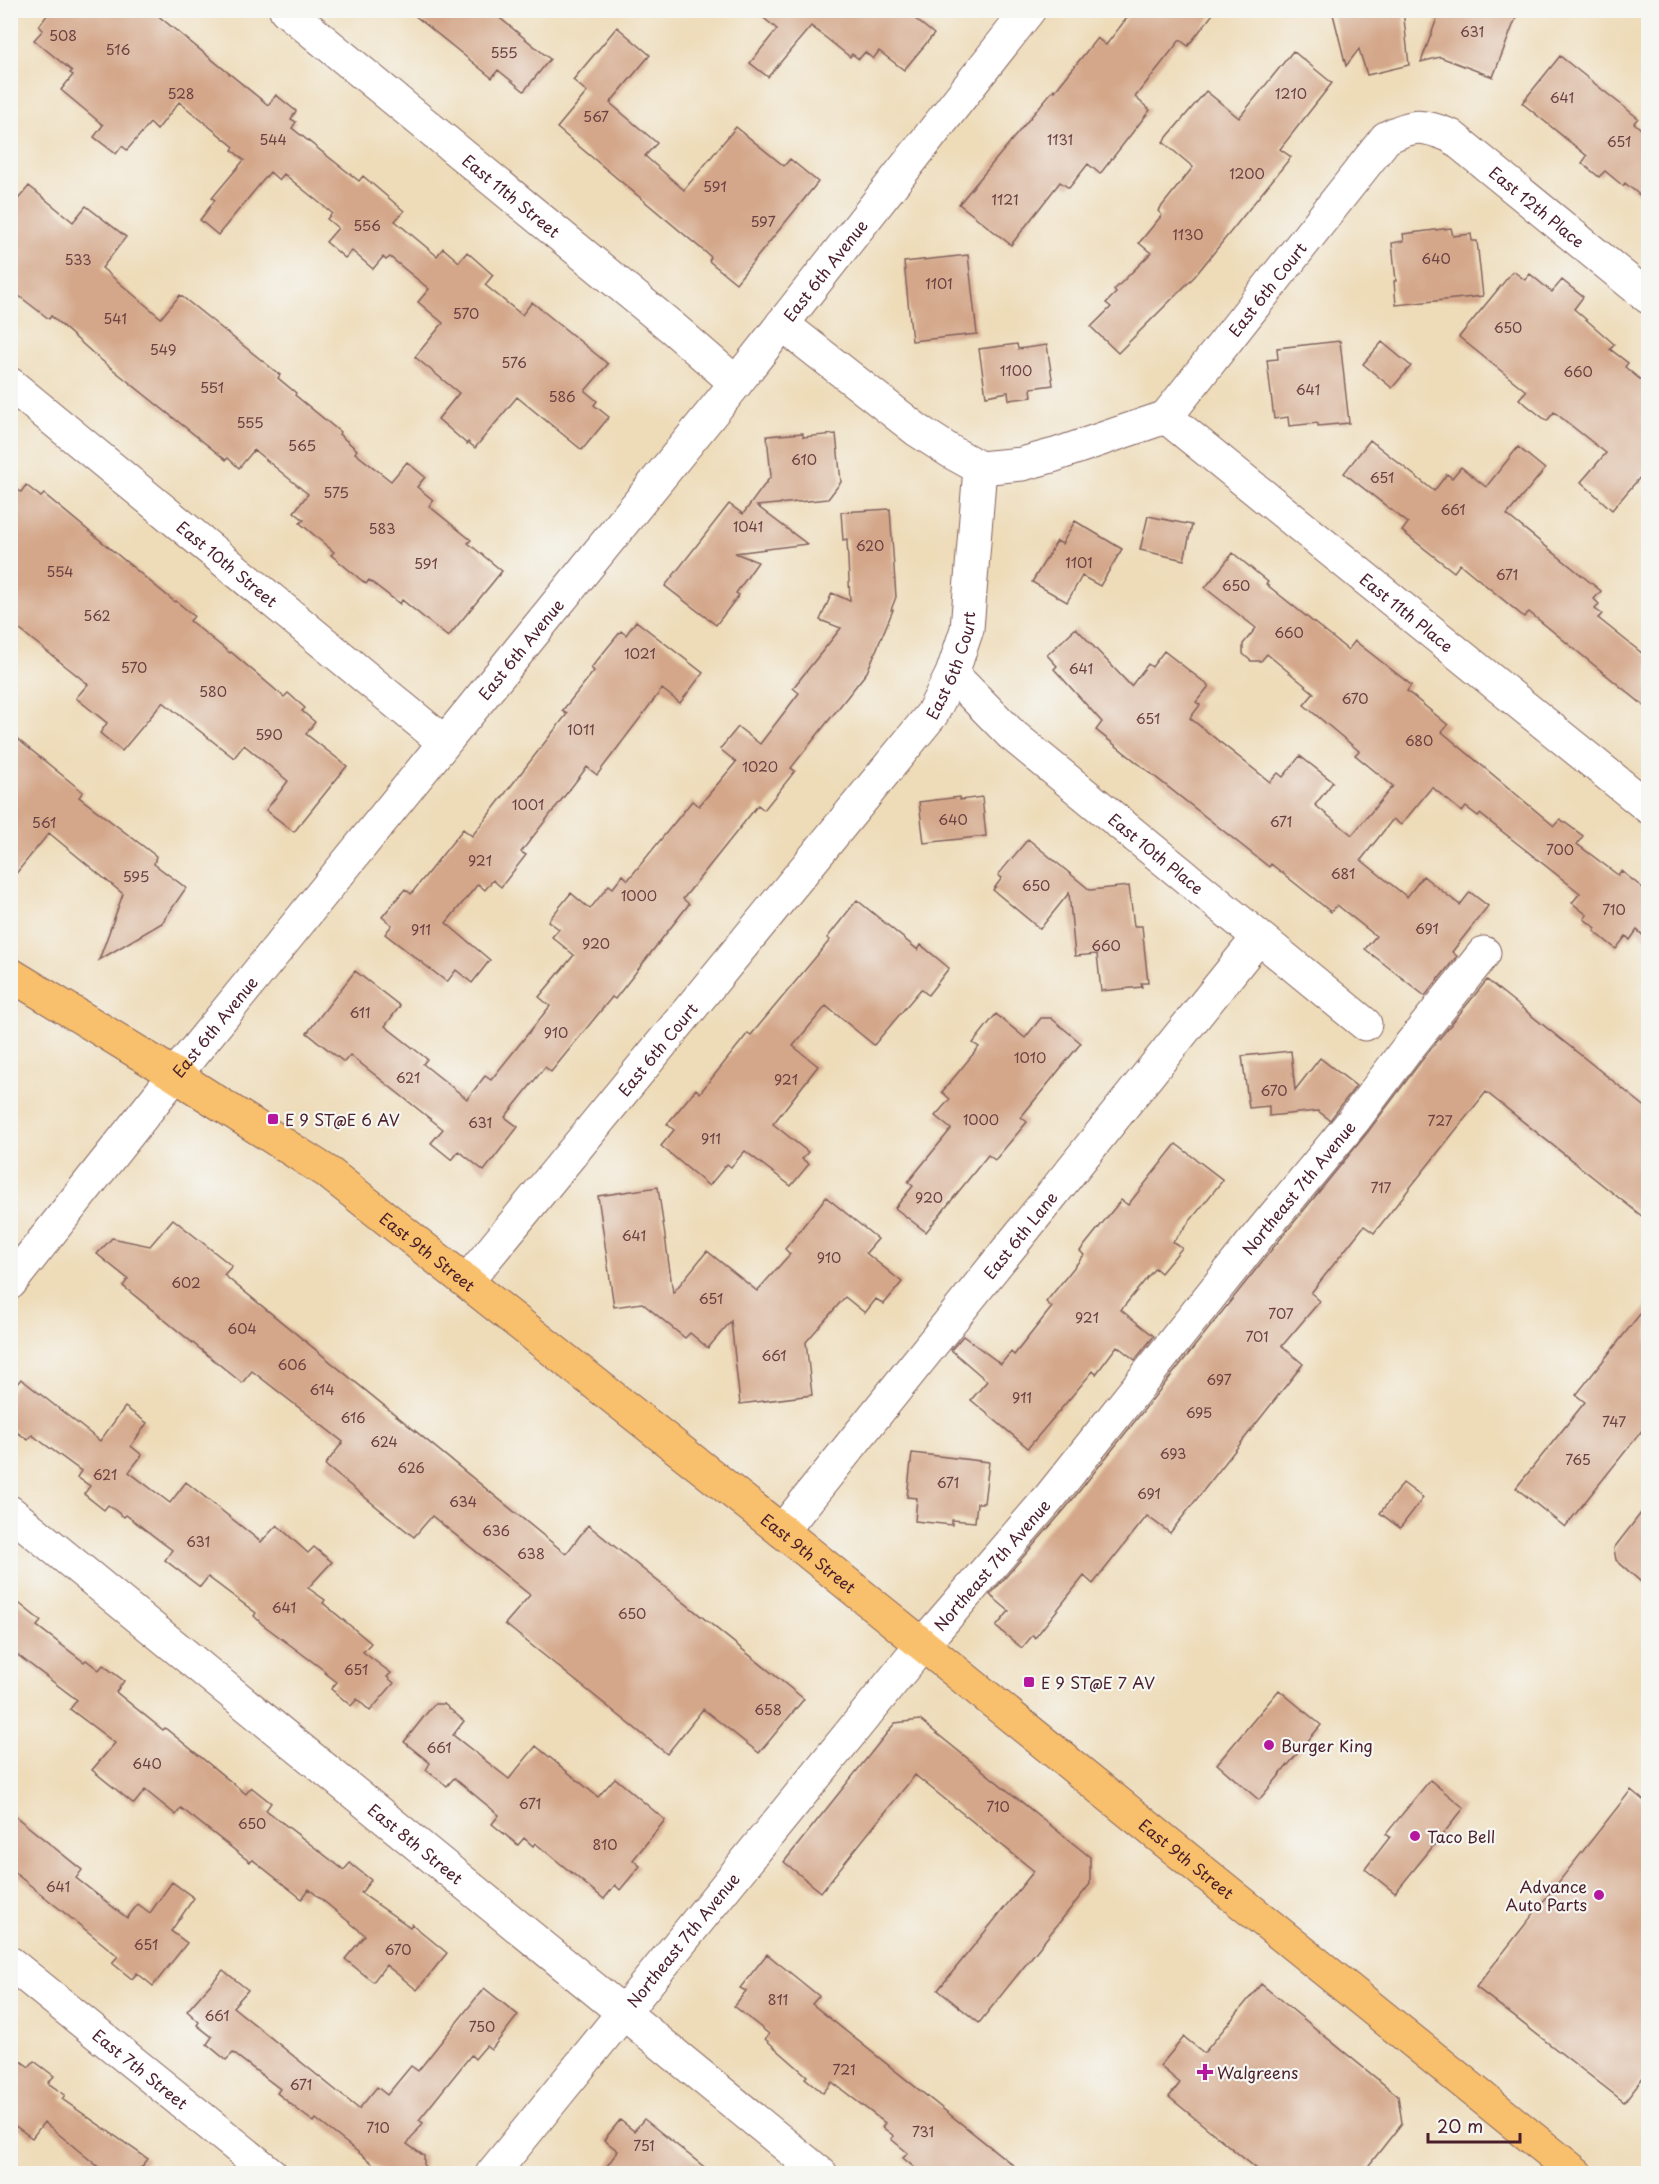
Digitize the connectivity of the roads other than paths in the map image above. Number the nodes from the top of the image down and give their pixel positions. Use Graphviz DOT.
graph roads {
  1 [pos="286,10"];
  2 [pos="1025,12"];
  3 [pos="1420,126"];
  4 [pos="1648,297"];
  5 [pos="782,324"];
  6 [pos="736,383"];
  7 [pos="10,384"];
  8 [pos="1166,417"];
  9 [pos="980,468"];
  10 [pos="952,674"];
  11 [pos="444,742"];
  12 [pos="1648,807"];
  13 [pos="1258,938"];
  14 [pos="1484,953"];
  15 [pos="10,974"];
  16 [pos="1365,1024"];
  17 [pos="175,1075"];
  18 [pos="467,1281"];
  19 [pos="10,1283"];
  20 [pos="10,1512"];
  21 [pos="782,1532"];
  22 [pos="922,1645"];
  23 [pos="10,1963"];
  24 [pos="622,2012"];
  25 [pos="271,2174"];
  26 [pos="492,2174"];
  27 [pos="821,2174"];
  28 [pos="1577,2174"];
  1 -- 6 [label="street, East 11th Street"];
  2 -- 5 [label="street, East 6th Avenue"];
  3 -- 4 [label="street, East 12th Place"];
  3 -- 8 [label="street, East 6th Court"];
  5 -- 6 [label="street, East 6th Avenue"];
  5 -- 9 [label="street"];
  6 -- 11 [label="street, East 6th Avenue"];
  7 -- 11 [label="street, East 10th Street"];
  8 -- 9 [label="street"];
  8 -- 12 [label="street, East 11th Place"];
  9 -- 10 [label="street, East 6th Court"];
  10 -- 13 [label="street, East 10th Place"];
  10 -- 18 [label="street, East 6th Court"];
  11 -- 17 [label="street, East 6th Avenue"];
  13 -- 16 [label="street, East 10th Place"];
  13 -- 21 [label="street, East 6th Lane"];
  14 -- 22 [label="street, Northeast 7th Avenue"];
  15 -- 17 [label="main road, East 9th Street"];
  17 -- 18 [label="main road, East 9th Street"];
  17 -- 19 [label="street, East 6th Avenue"];
  18 -- 21 [label="main road, East 9th Street"];
  20 -- 24 [label="street, East 8th Street"];
  21 -- 22 [label="main road, East 9th Street"];
  22 -- 24 [label="street, Northeast 7th Avenue"];
  22 -- 28 [label="main road, East 9th Street"];
  23 -- 25 [label="street, East 7th Street"];
  24 -- 26 [label="street, Northeast 7th Avenue"];
  24 -- 27 [label="street, East 8th Street"];
}
